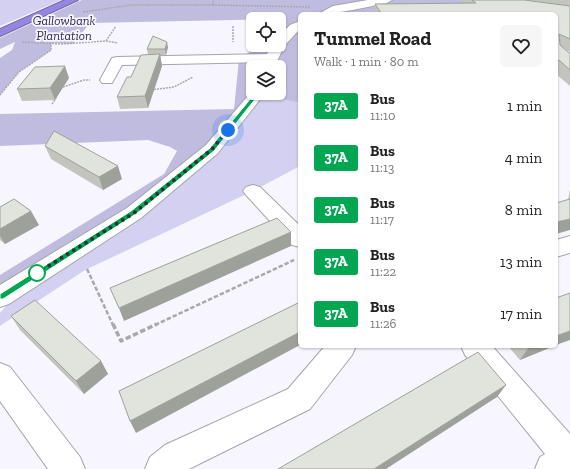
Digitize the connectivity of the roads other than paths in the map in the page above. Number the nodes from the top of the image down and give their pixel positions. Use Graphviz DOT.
graph roads {
  1 [pos="73,0"];
  2 [pos="387,0"];
  3 [pos="328,12"];
  4 [pos="298,26"];
  5 [pos="0,33"];
  6 [pos="124,46"];
  7 [pos="270,60"];
  8 [pos="116,61"];
  9 [pos="246,63"];
  10 [pos="106,80"];
  11 [pos="252,100"];
  12 [pos="253,191"];
  13 [pos="298,237"];
  14 [pos="570,244"];
  15 [pos="558,248"];
  16 [pos="0,297"];
  17 [pos="340,348"];
  18 [pos="477,348"];
  19 [pos="0,377"];
  20 [pos="68,469"];
  21 [pos="162,469"];
  22 [pos="552,469"];
  1 -- 5 [label="highway"];
  2 -- 3 [label="street"];
  4 -- 7 [label="street"];
  6 -- 8 [label="street"];
  8 -- 9 [label="street"];
  8 -- 10 [label="street"];
  11 -- 16 [label="street"];
  12 -- 13 [label="street"];
  14 -- 15 [label="street"];
  17 -- 21 [label="street"];
  18 -- 22 [label="street"];
  19 -- 20 [label="street"];
}
